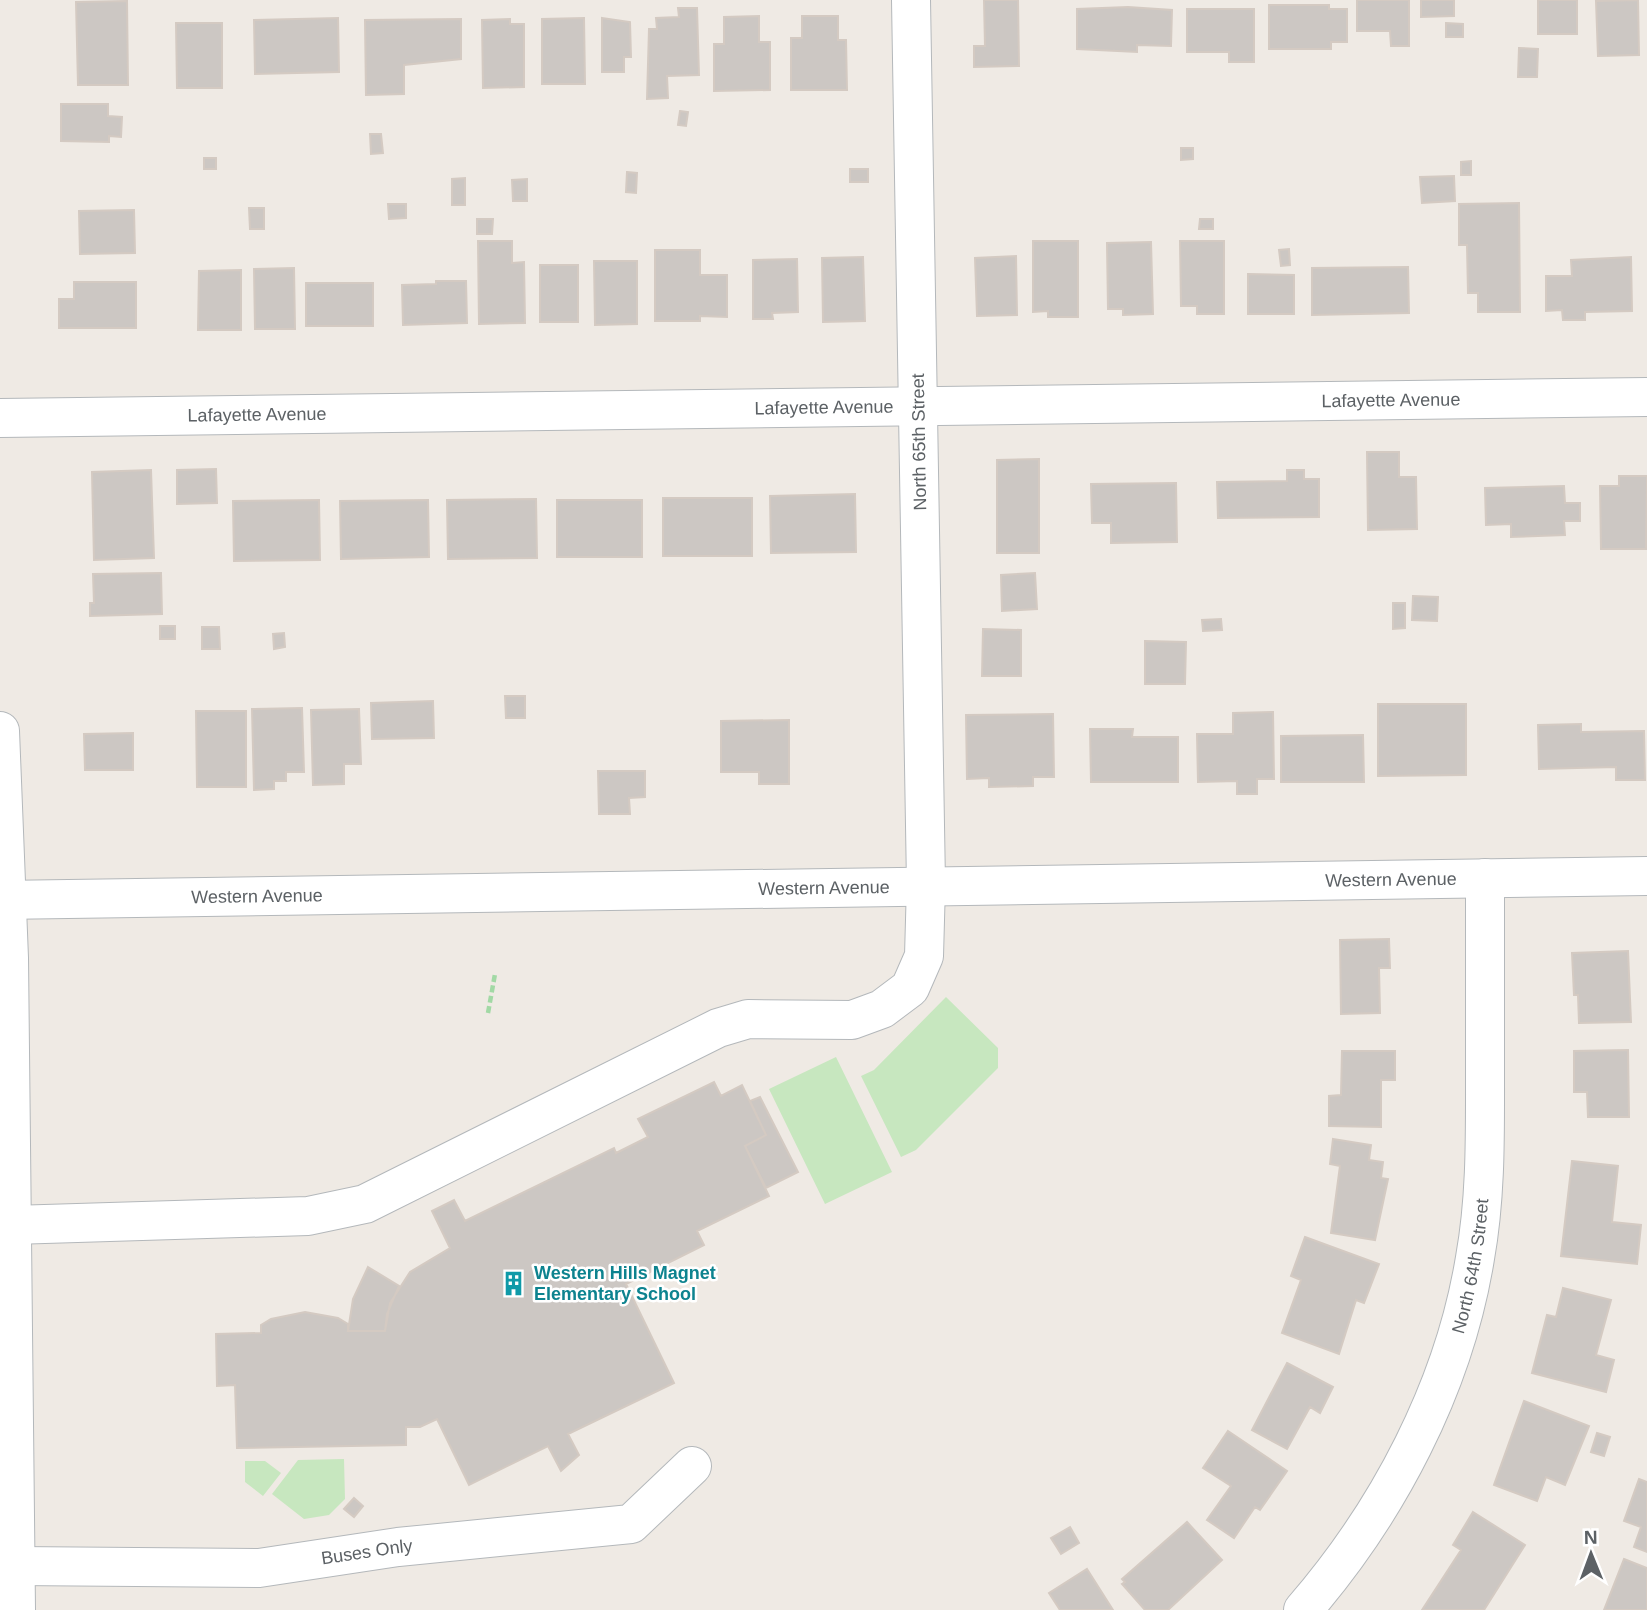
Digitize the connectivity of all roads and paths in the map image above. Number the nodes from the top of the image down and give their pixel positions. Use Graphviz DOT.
graph roads {
  1 [pos="911,0"];
  2 [pos="1647,397"];
  3 [pos="919,408"];
  4 [pos="0,418"];
  5 [pos="0,732"];
  6 [pos="1647,876"];
  7 [pos="1485,878"];
  8 [pos="926,884"];
  9 [pos="2,900"];
  10 [pos="495,974"];
  11 [pos="488,1013"];
  12 [pos="12,1225"];
  13 [pos="692,1466"];
  14 [pos="16,1566"];
  15 [pos="16,1610"];
  16 [pos="1303,1610"];
  1 -- 3 [label="street, North 65th Street"];
  2 -- 3 [label="street, Lafayette Avenue"];
  3 -- 4 [label="street, Lafayette Avenue"];
  3 -- 8 [label="street, North 65th Street"];
  5 -- 9 [label="street"];
  6 -- 7 [label="street, Western Avenue"];
  7 -- 8 [label="street, Western Avenue"];
  7 -- 16 [label="street, North 64th Street"];
  8 -- 9 [label="street, Western Avenue"];
  8 -- 12 [label="street, North 65th Street"];
  9 -- 12 [label="street"];
  10 -- 11 [label="path"];
  12 -- 14 [label="street"];
  13 -- 14 [label="street, Buses Only"];
  14 -- 15 [label="street"];
}
